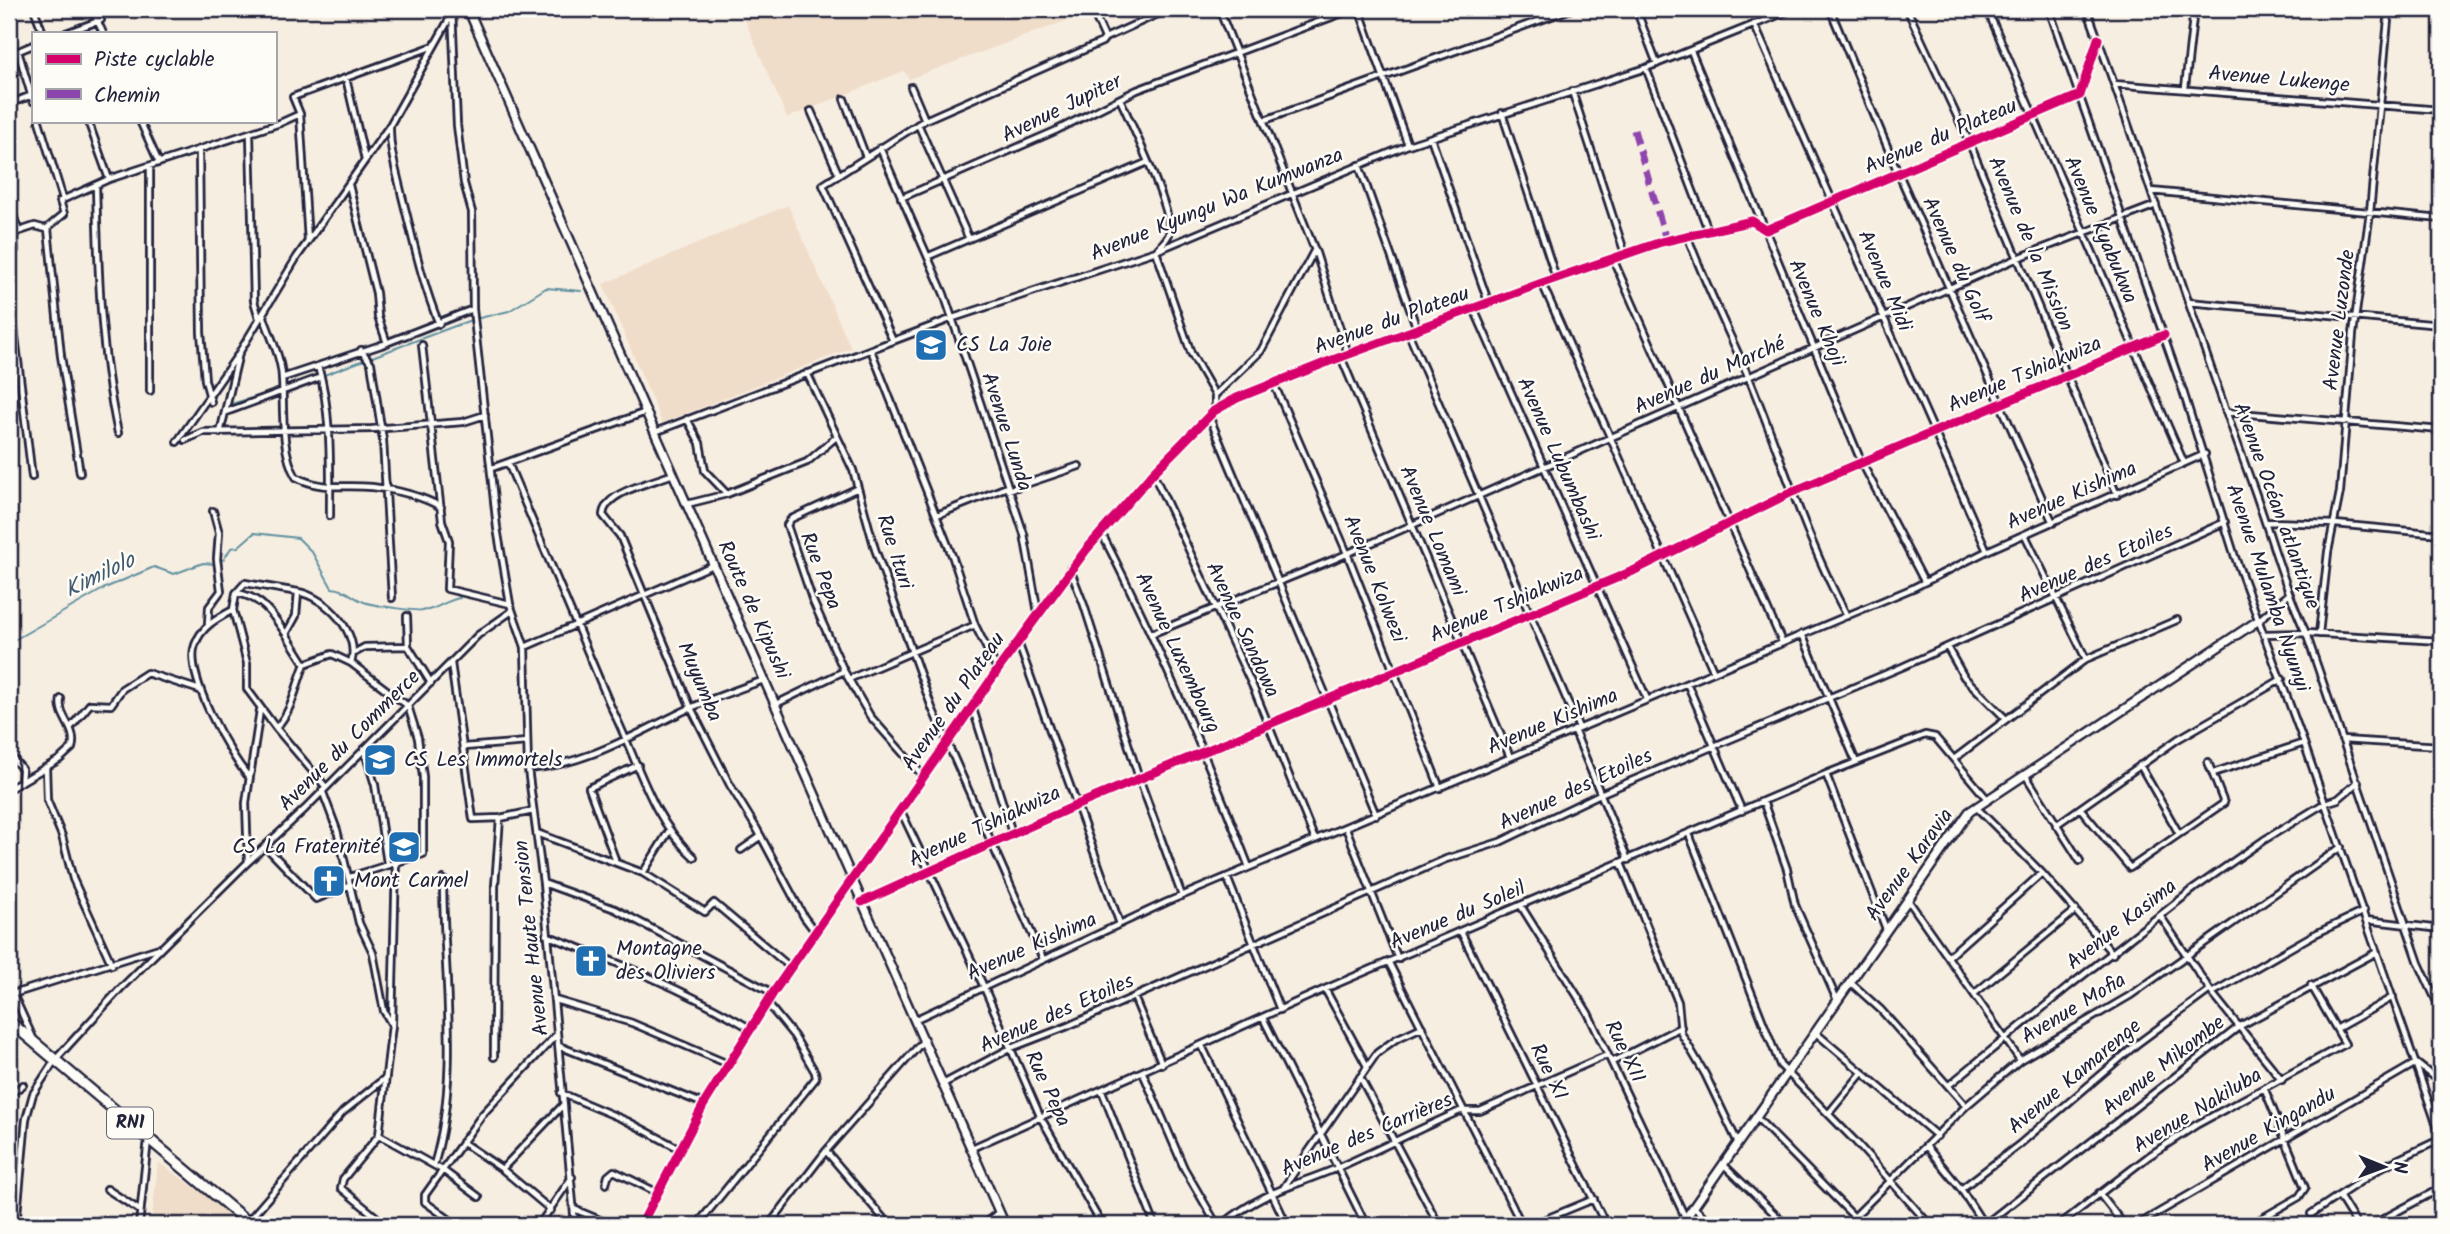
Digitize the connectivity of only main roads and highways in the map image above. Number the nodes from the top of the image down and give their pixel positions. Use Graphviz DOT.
graph roads {
  1 [pos="468,9"];
  2 [pos="2259,620"];
  3 [pos="9,1021"];
  4 [pos="1683,1222"];
  5 [pos="249,1224"];
  6 [pos="1005,1225"];
  1 -- 6 [label="main road, Route de Kipushi"];
  2 -- 4 [label="main road, Avenue Karavia"];
  3 -- 5 [label="highway, RN1"];
}
